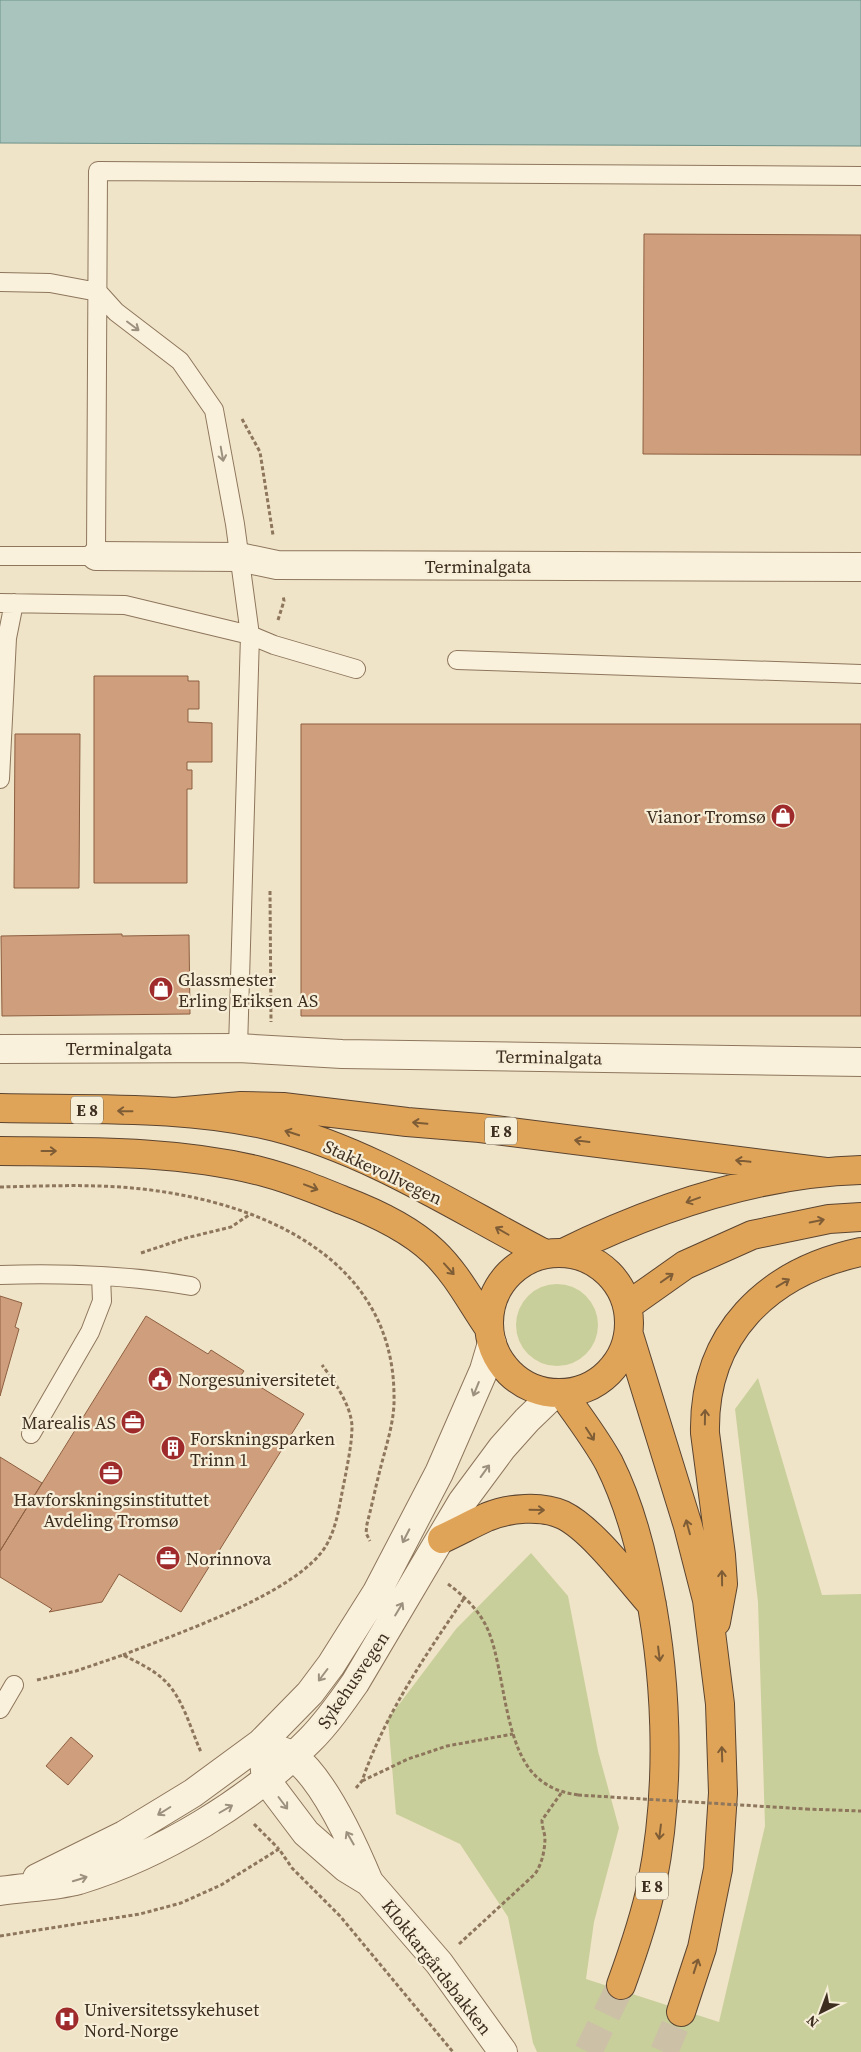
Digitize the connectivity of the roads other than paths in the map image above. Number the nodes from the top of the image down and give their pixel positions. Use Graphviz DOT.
graph roads {
  1 [pos="861,176"];
  2 [pos="0,282"];
  3 [pos="98,292"];
  4 [pos="0,556"];
  5 [pos="96,556"];
  6 [pos="238,557"];
  7 [pos="861,567"];
  8 [pos="7,603"];
  9 [pos="250,634"];
  10 [pos="457,660"];
  11 [pos="356,669"];
  12 [pos="861,674"];
  13 [pos="0,779"];
  14 [pos="0,1048"];
  15 [pos="238,1048"];
  16 [pos="861,1062"];
  17 [pos="0,1108"];
  18 [pos="174,1112"];
  19 [pos="0,1151"];
  20 [pos="861,1170"];
  21 [pos="826,1172"];
  22 [pos="861,1217"];
  23 [pos="861,1252"];
  24 [pos="554,1254"];
  25 [pos="0,1275"];
  26 [pos="101,1276"];
  27 [pos="191,1286"];
  28 [pos="627,1306"];
  29 [pos="628,1335"];
  30 [pos="490,1336"];
  31 [pos="558,1394"];
  32 [pos="31,1434"];
  33 [pos="442,1539"];
  34 [pos="653,1606"];
  35 [pos="712,1644"];
  36 [pos="14,1685"];
  37 [pos="0,1709"];
  38 [pos="261,1742"];
  39 [pos="294,1756"];
  40 [pos="266,1780"];
  41 [pos="369,1882"];
  42 [pos="7,1890"];
  43 [pos="621,1985"];
  44 [pos="681,2012"];
  45 [pos="503,2052"];
  1 -- 3 [label="lane"];
  2 -- 3 [label="lane"];
  3 -- 5 [label="lane"];
  3 -- 6 [label="lane, one-way"];
  4 -- 5 [label="lane"];
  5 -- 6 [label="street, Terminalgata"];
  6 -- 7 [label="street, Terminalgata"];
  6 -- 9 [label="lane"];
  8 -- 9 [label="lane"];
  8 -- 13 [label="lane"];
  9 -- 11 [label="lane"];
  9 -- 15 [label="lane"];
  10 -- 12 [label="lane"];
  14 -- 15 [label="street, Terminalgata"];
  15 -- 16 [label="street, Terminalgata"];
  18 -- 17 [label="highway, Stakkevollvegen / E 8, one-way"];
  21 -- 18 [label="highway, E 8, one-way"];
  24 -- 18 [label="highway, Stakkevollvegen / E 8, one-way"];
  19 -- 30 [label="highway, one-way"];
  20 -- 21 [label="highway, E 8"];
  21 -- 24 [label="highway, E 8, one-way"];
  28 -- 22 [label="highway, one-way"];
  35 -- 23 [label="highway, E 8, one-way"];
  24 -- 28 [label="highway, E 8"];
  24 -- 30 [label="highway, E 8"];
  25 -- 26 [label="lane"];
  26 -- 27 [label="lane"];
  26 -- 32 [label="lane"];
  28 -- 29 [label="highway, E 8"];
  29 -- 31 [label="highway, E 8"];
  35 -- 29 [label="highway, E 8, one-way"];
  30 -- 31 [label="highway"];
  30 -- 38 [label="street, Sykehusvegen, one-way"];
  33 -- 31 [label="street, Sykehusvegen, one-way"];
  31 -- 34 [label="highway, E 8, one-way"];
  33 -- 34 [label="highway, one-way"];
  39 -- 33 [label="street, Sykehusvegen, one-way"];
  34 -- 43 [label="highway, E 8, one-way"];
  44 -- 35 [label="highway, E 8, one-way"];
  36 -- 37 [label="lane"];
  38 -- 39 [label="street, Klokkargårdsbakken"];
  38 -- 40 [label="street, Klokkargårdsbakken"];
  38 -- 42 [label="street, Sykehusvegen, one-way"];
  39 -- 40 [label="street, Sykehusvegen"];
  41 -- 39 [label="street, Klokkargårdsbakken, one-way"];
  40 -- 41 [label="street, Klokkargårdsbakken, one-way"];
  42 -- 40 [label="street, Sykehusvegen, one-way"];
  41 -- 45 [label="street, Klokkargårdsbakken"];
}
